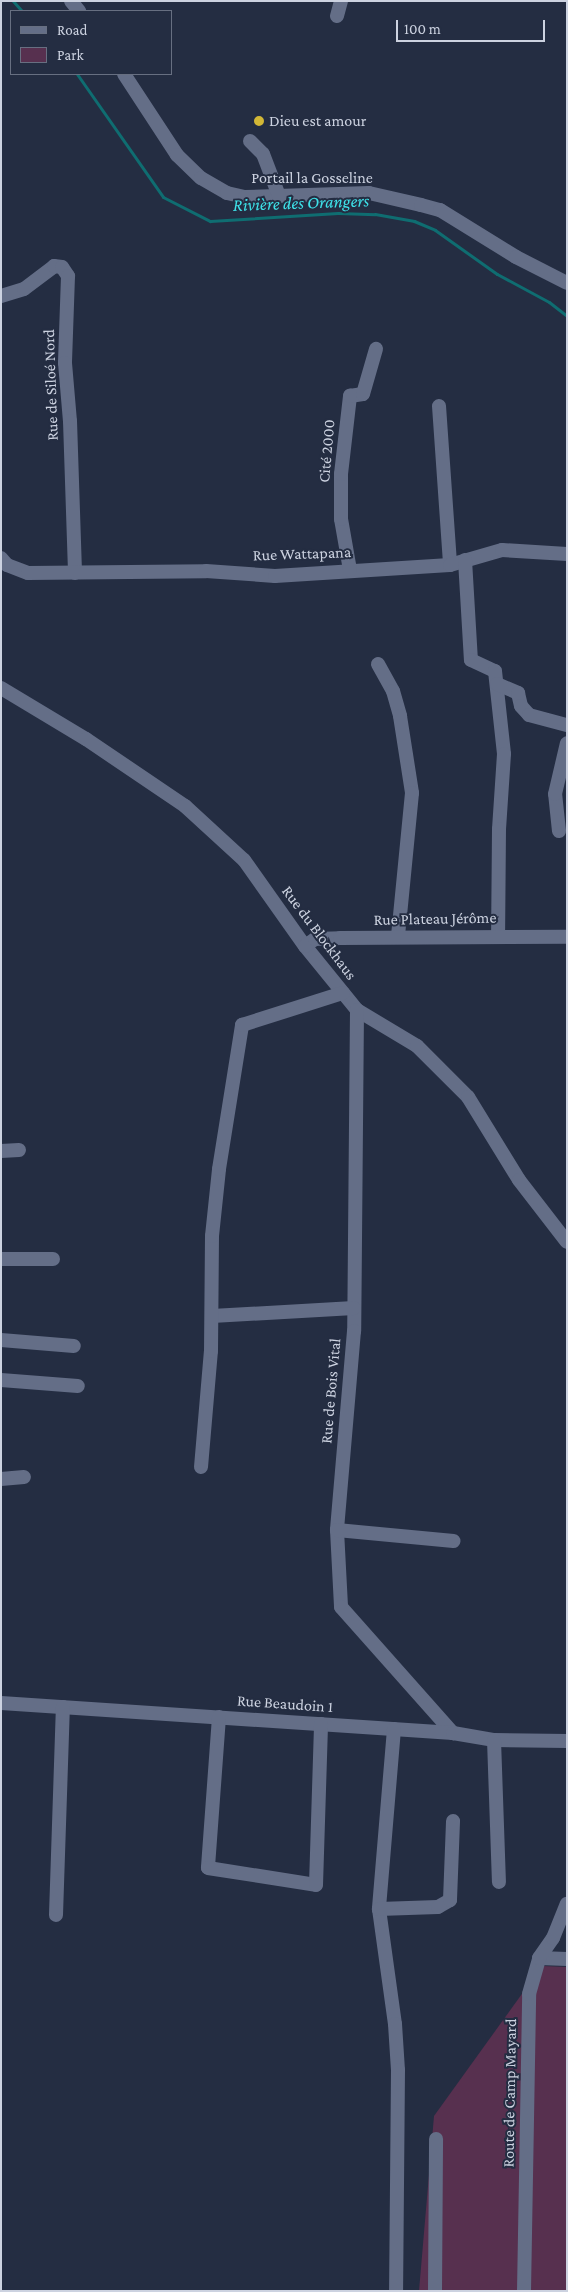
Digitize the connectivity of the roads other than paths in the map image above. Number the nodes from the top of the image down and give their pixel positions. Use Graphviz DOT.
graph roads {
  1 [pos="341,1"];
  2 [pos="337,16"];
  3 [pos="125,75"];
  4 [pos="250,141"];
  5 [pos="279,196"];
  6 [pos="567,283"];
  7 [pos="1,296"];
  8 [pos="376,348"];
  9 [pos="440,406"];
  10 [pos="567,554"];
  11 [pos="466,560"];
  12 [pos="3,565"];
  13 [pos="450,565"];
  14 [pos="350,570"];
  15 [pos="74,573"];
  16 [pos="378,664"];
  17 [pos="497,684"];
  18 [pos="1,688"];
  19 [pos="567,725"];
  20 [pos="567,743"];
  21 [pos="559,831"];
  22 [pos="398,936"];
  23 [pos="498,936"];
  24 [pos="567,937"];
  25 [pos="305,946"];
  26 [pos="343,993"];
  27 [pos="356,1010"];
  28 [pos="18,1150"];
  29 [pos="1,1151"];
  30 [pos="567,1242"];
  31 [pos="53,1259"];
  32 [pos="1,1260"];
  33 [pos="354,1308"];
  34 [pos="212,1316"];
  35 [pos="1,1340"];
  36 [pos="74,1346"];
  37 [pos="1,1380"];
  38 [pos="78,1386"];
  39 [pos="201,1468"];
  40 [pos="24,1477"];
  41 [pos="1,1479"];
  42 [pos="337,1530"];
  43 [pos="453,1541"];
  44 [pos="1,1703"];
  45 [pos="63,1707"];
  46 [pos="219,1717"];
  47 [pos="322,1724"];
  48 [pos="394,1729"];
  49 [pos="453,1733"];
  50 [pos="494,1740"];
  51 [pos="567,1741"];
  52 [pos="453,1821"];
  53 [pos="499,1882"];
  54 [pos="567,1904"];
  55 [pos="378,1909"];
  56 [pos="56,1915"];
  57 [pos="539,1958"];
  58 [pos="567,1959"];
  59 [pos="436,2139"];
  60 [pos="396,2291"];
  61 [pos="436,2291"];
  62 [pos="524,2291"];
  1 -- 2 [label="street"];
  3 -- 5 [label="street, Portail la Gosseline"];
  4 -- 5 [label="street"];
  5 -- 6 [label="street, Portail la Gosseline"];
  7 -- 15 [label="street, Rue de Siloé Nord"];
  8 -- 14 [label="street, Cité 2000"];
  9 -- 13 [label="street"];
  10 -- 11 [label="street, Rue Wattapana"];
  11 -- 13 [label="street, Rue Wattapana"];
  11 -- 17 [label="street"];
  12 -- 15 [label="street, Rue Wattapana"];
  13 -- 14 [label="street, Rue Wattapana"];
  14 -- 15 [label="street, Rue Wattapana"];
  16 -- 22 [label="street"];
  17 -- 19 [label="street"];
  17 -- 23 [label="street"];
  18 -- 25 [label="street, Rue du Blockhaus"];
  20 -- 21 [label="street"];
  22 -- 23 [label="street, Rue Plateau Jérôme"];
  22 -- 25 [label="street, Rue Plateau Jérôme"];
  23 -- 24 [label="street, Rue Plateau Jérôme"];
  25 -- 26 [label="street, Rue du Blockhaus"];
  26 -- 27 [label="street, Rue du Blockhaus"];
  26 -- 34 [label="street"];
  27 -- 30 [label="street, Rue du Blockhaus"];
  27 -- 33 [label="street, Rue de Bois Vital"];
  28 -- 29 [label="street"];
  31 -- 32 [label="street"];
  33 -- 34 [label="street"];
  33 -- 42 [label="street, Rue de Bois Vital"];
  34 -- 39 [label="street"];
  35 -- 36 [label="street"];
  37 -- 38 [label="street"];
  40 -- 41 [label="street"];
  42 -- 43 [label="street"];
  42 -- 49 [label="street, Rue de Bois Vital"];
  44 -- 45 [label="street, Rue Beaudoin 1"];
  45 -- 46 [label="street, Rue Beaudoin 1"];
  45 -- 56 [label="street"];
  46 -- 47 [label="street, Rue Beaudoin 1"];
  46 -- 47 [label="street"];
  47 -- 48 [label="street, Rue Beaudoin 1"];
  48 -- 49 [label="street, Rue Beaudoin 1"];
  48 -- 55 [label="street"];
  49 -- 50 [label="street, Rue Beaudoin 1"];
  50 -- 51 [label="street, Rue Beaudoin 1"];
  50 -- 53 [label="street"];
  52 -- 55 [label="street"];
  54 -- 57 [label="street, Route de Camp Mayard"];
  55 -- 60 [label="street"];
  57 -- 58 [label="street"];
  57 -- 62 [label="street, Route de Camp Mayard"];
  59 -- 61 [label="street"];
}
